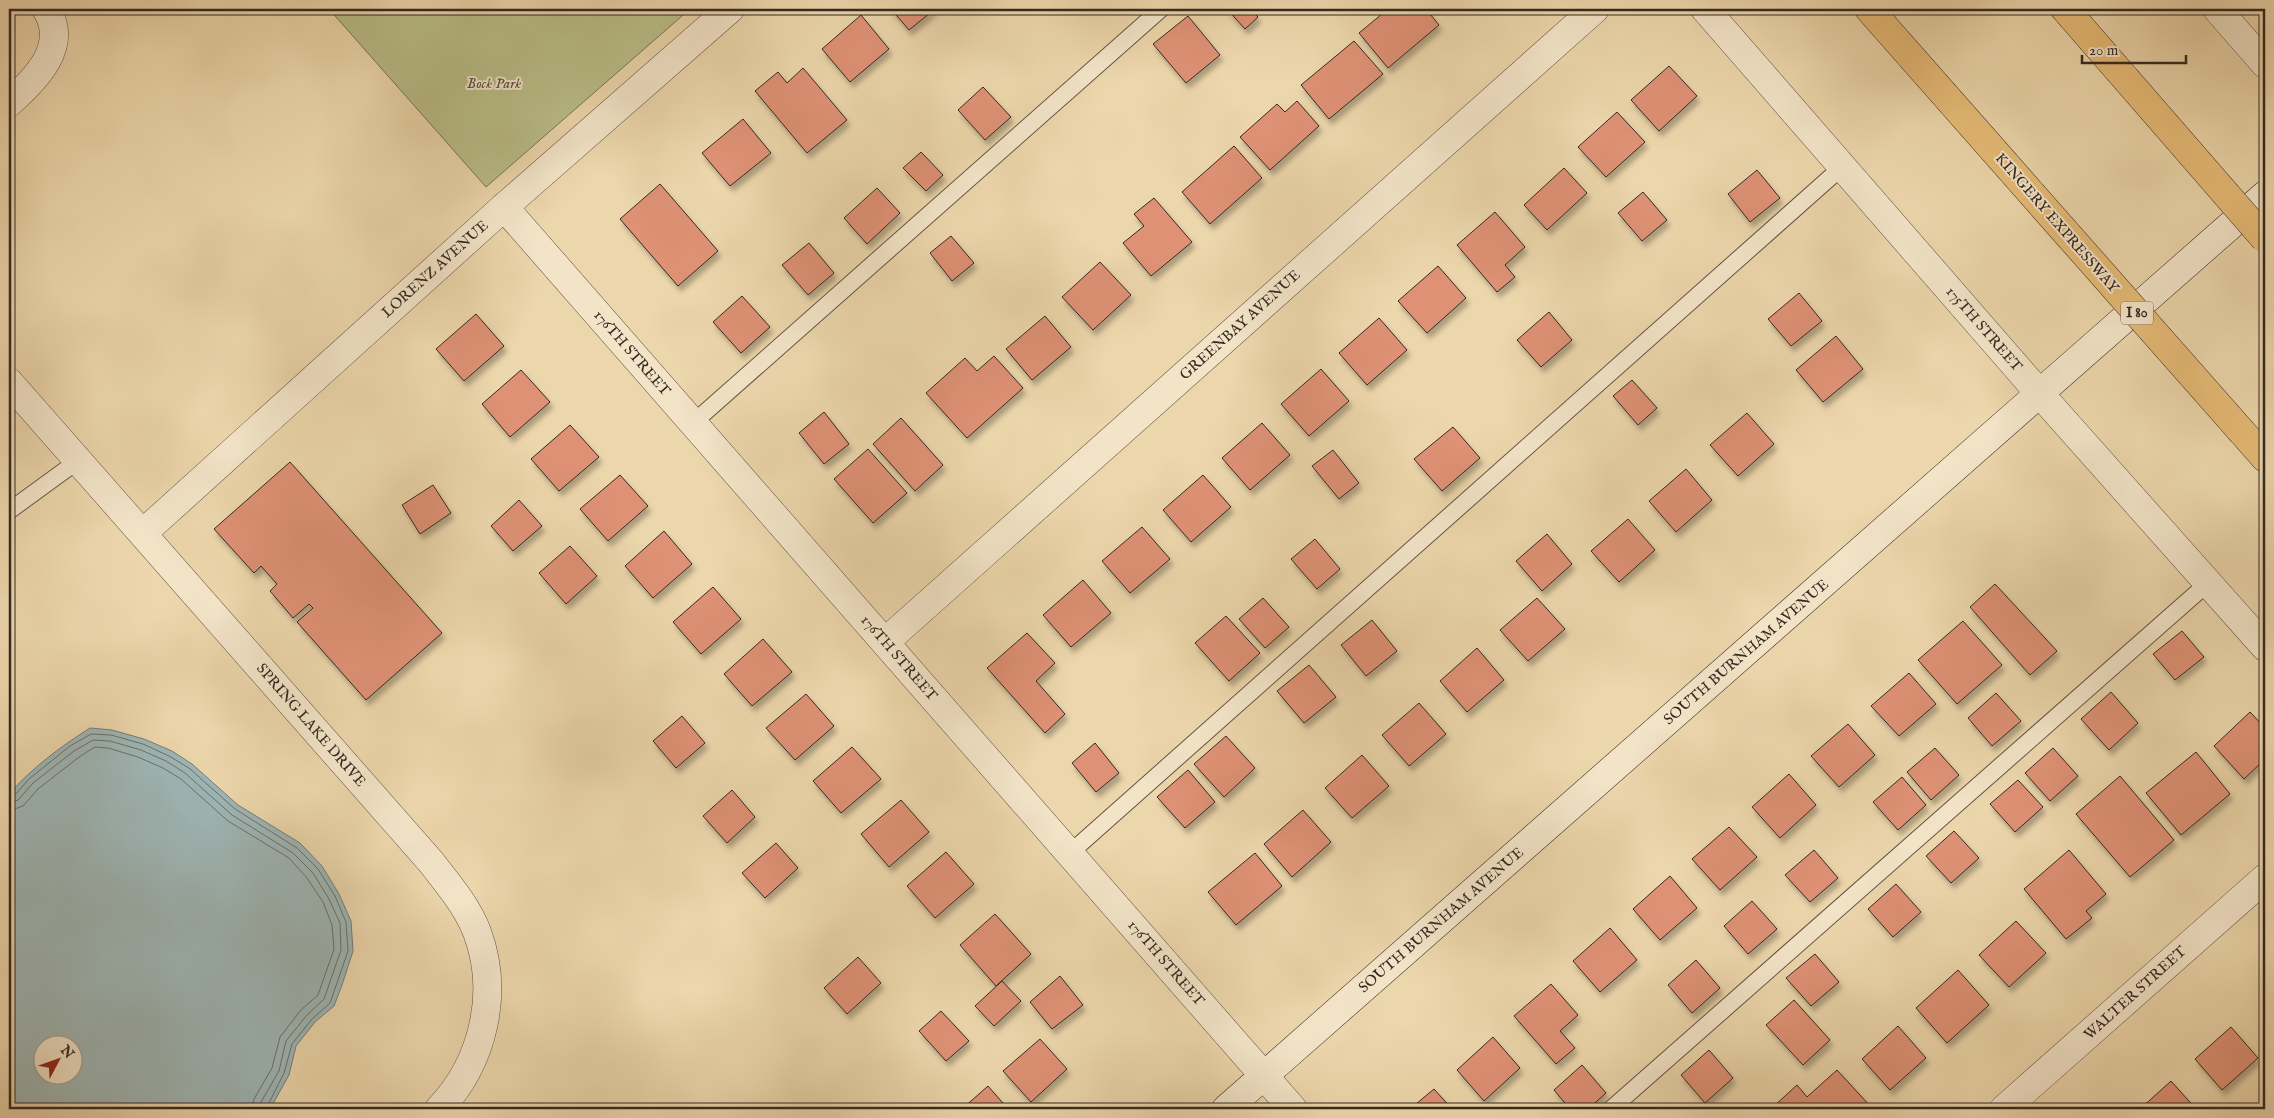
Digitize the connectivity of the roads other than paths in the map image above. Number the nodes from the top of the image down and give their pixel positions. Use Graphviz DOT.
graph roads {
  1 [pos="46,9"];
  2 [pos="730,9"];
  3 [pos="1161,9"];
  4 [pos="1595,9"];
  5 [pos="1705,9"];
  6 [pos="1870,9"];
  7 [pos="2065,9"];
  8 [pos="2217,9"];
  9 [pos="2265,64"];
  10 [pos="9,103"];
  11 [pos="1842,167"];
  12 [pos="2265,195"];
  13 [pos="504,207"];
  14 [pos="2265,239"];
  15 [pos="9,382"];
  16 [pos="2040,394"];
  17 [pos="693,422"];
  18 [pos="2265,458"];
  19 [pos="79,460"];
  20 [pos="9,511"];
  21 [pos="143,532"];
  22 [pos="2208,583"];
  23 [pos="885,642"];
  24 [pos="2265,647"];
  25 [pos="1070,853"];
  26 [pos="2265,878"];
  27 [pos="1264,1076"];
  28 [pos="439,1109"];
  29 [pos="1226,1109"];
  30 [pos="1293,1109"];
  31 [pos="1611,1109"];
  32 [pos="2004,1109"];
  1 -- 10 [label="street"];
  2 -- 13 [label="street, LORENZ AVENUE"];
  3 -- 17 [label="lane"];
  4 -- 23 [label="street, GREENBAY AVENUE"];
  5 -- 11 [label="street, 175TH STREET"];
  6 -- 18 [label="highway, KINGERY EXPRESSWAY / I 80, bridge"];
  7 -- 14 [label="highway, bridge"];
  8 -- 9 [label="street"];
  11 -- 16 [label="street, 175TH STREET"];
  11 -- 25 [label="lane"];
  12 -- 16 [label="street, SOUTH BURNHAM AVENUE"];
  13 -- 17 [label="street, 176TH STREET"];
  13 -- 21 [label="street, LORENZ AVENUE"];
  15 -- 19 [label="street, SPRING LAKE DRIVE"];
  16 -- 22 [label="street, 175TH STREET"];
  16 -- 27 [label="street, SOUTH BURNHAM AVENUE"];
  17 -- 23 [label="street, 176TH STREET"];
  19 -- 20 [label="lane"];
  19 -- 21 [label="street, SPRING LAKE DRIVE"];
  21 -- 28 [label="street, SPRING LAKE DRIVE"];
  22 -- 24 [label="street, 175TH STREET"];
  22 -- 31 [label="lane"];
  23 -- 25 [label="street, 176TH STREET"];
  25 -- 27 [label="street, 176TH STREET"];
  26 -- 32 [label="street, WALTER STREET"];
  27 -- 29 [label="street, SOUTH BURNHAM AVENUE"];
  27 -- 30 [label="street, 176TH STREET"];
}
